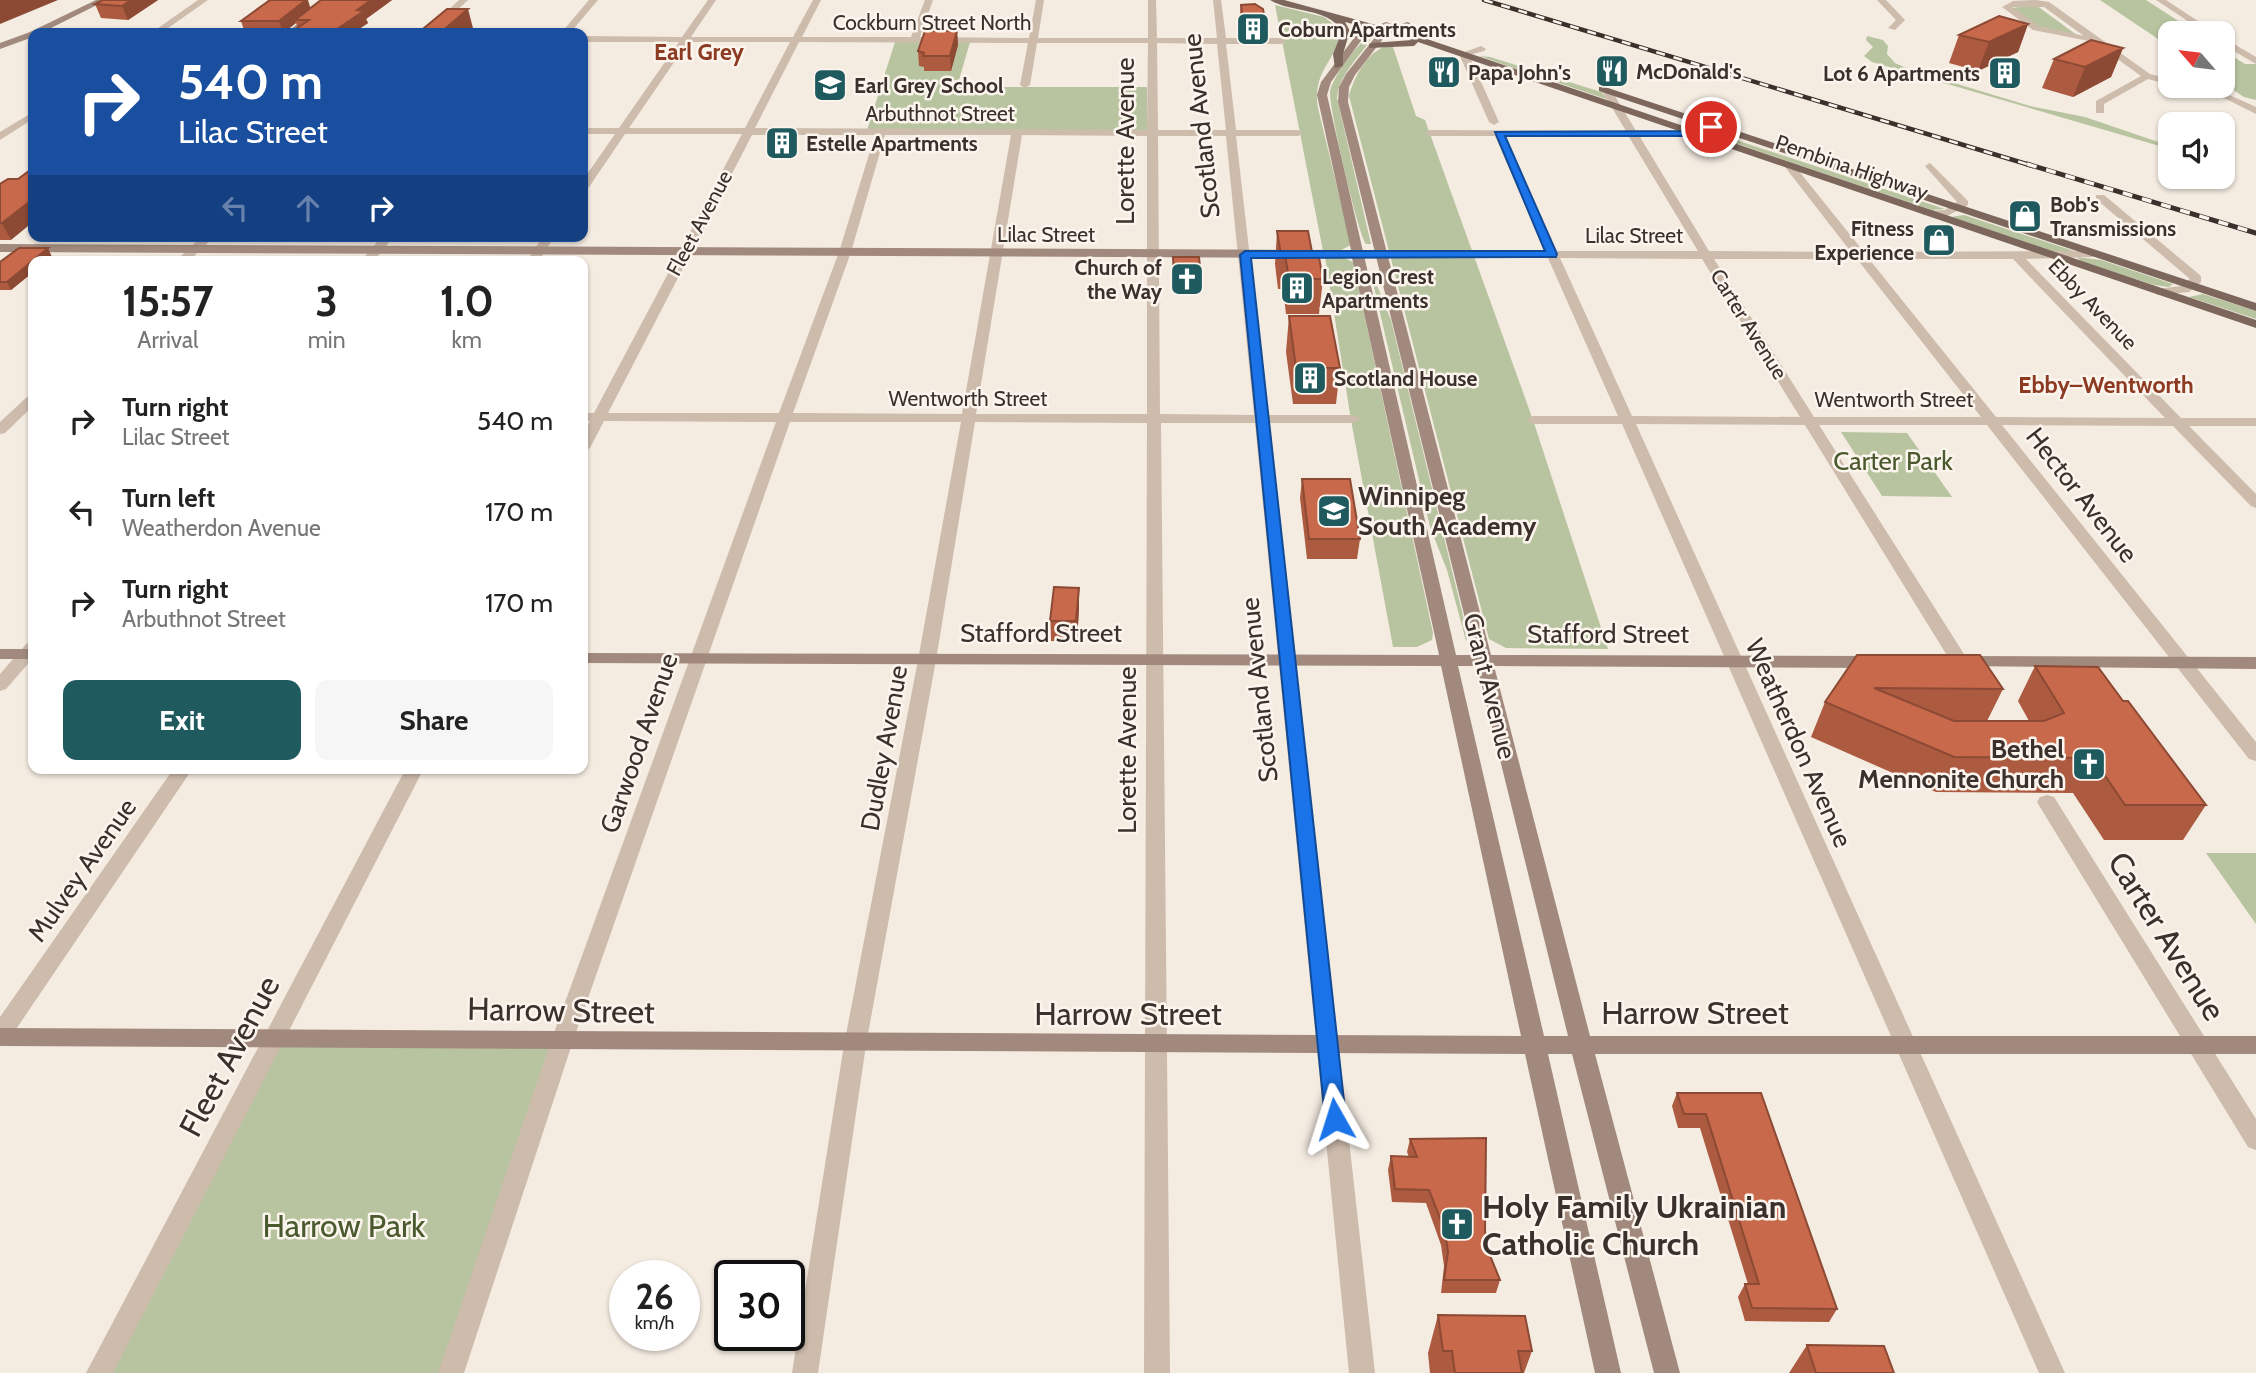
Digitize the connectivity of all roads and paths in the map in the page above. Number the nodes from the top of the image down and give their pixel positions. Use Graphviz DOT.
graph roads {
  1 [pos="103,0"];
  2 [pos="204,0"];
  3 [pos="333,0"];
  4 [pos="464,0"];
  5 [pos="594,0"];
  6 [pos="712,0"];
  7 [pos="817,0"];
  8 [pos="929,0"];
  9 [pos="1040,0"];
  10 [pos="1152,0"];
  11 [pos="1217,0"];
  12 [pos="1274,0"];
  13 [pos="1311,0"];
  14 [pos="1881,0"];
  15 [pos="2160,0"];
  16 [pos="2043,2"];
  17 [pos="1340,7"];
  18 [pos="1319,11"];
  19 [pos="2193,21"];
  20 [pos="1387,24"];
  21 [pos="1407,24"];
  22 [pos="46,28"];
  23 [pos="162,28"];
  24 [pos="297,28"];
  25 [pos="433,28"];
  26 [pos="569,28"];
  27 [pos="1892,28"];
  28 [pos="28,36"];
  29 [pos="588,39"];
  30 [pos="685,39"];
  31 [pos="797,39"];
  32 [pos="915,40"];
  33 [pos="1033,40"];
  34 [pos="2096,40"];
  35 [pos="1153,41"];
  36 [pos="1221,41"];
  37 [pos="1281,41"];
  38 [pos="2235,43"];
  39 [pos="2243,44"];
  40 [pos="1436,45"];
  41 [pos="0,46"];
  42 [pos="1372,46"];
  43 [pos="2235,48"];
  44 [pos="1481,49"];
  45 [pos="1493,53"];
  46 [pos="1464,54"];
  47 [pos="2256,61"];
  48 [pos="1338,66"];
  49 [pos="2147,76"];
  50 [pos="2158,79"];
  51 [pos="1587,84"];
  52 [pos="1025,85"];
  53 [pos="1607,91"];
  54 [pos="2231,98"];
  55 [pos="1616,107"];
  56 [pos="2100,111"];
  57 [pos="2256,111"];
  58 [pos="28,118"];
  59 [pos="0,127"];
  60 [pos="1711,127"];
  61 [pos="14,128"];
  62 [pos="28,128"];
  63 [pos="1496,128"];
  64 [pos="588,131"];
  65 [pos="622,131"];
  66 [pos="749,132"];
  67 [pos="881,132"];
  68 [pos="1017,132"];
  69 [pos="1154,133"];
  70 [pos="1232,133"];
  71 [pos="1298,133"];
  72 [pos="1430,133"];
  73 [pos="1633,134"];
  74 [pos="1695,134"];
  75 [pos="0,137"];
  76 [pos="1930,166"];
  77 [pos="1790,167"];
  78 [pos="588,181"];
  79 [pos="2100,197"];
  80 [pos="1956,208"];
  81 [pos="1927,213"];
  82 [pos="28,238"];
  83 [pos="203,242"];
  84 [pos="383,242"];
  85 [pos="0,248"];
  86 [pos="16,248"];
  87 [pos="195,249"];
  88 [pos="377,250"];
  89 [pos="683,251"];
  90 [pos="845,252"];
  91 [pos="2092,253"];
  92 [pos="996,254"];
  93 [pos="1153,254"];
  94 [pos="1358,254"];
  95 [pos="1382,254"];
  96 [pos="1552,254"];
  97 [pos="1705,254"];
  98 [pos="1245,255"];
  99 [pos="1860,255"];
  100 [pos="187,256"];
  101 [pos="372,256"];
  102 [pos="536,256"];
  103 [pos="2016,256"];
  104 [pos="2053,256"];
  105 [pos="0,260"];
  106 [pos="2190,285"];
  107 [pos="2161,292"];
  108 [pos="2256,307"];
  109 [pos="2249,321"];
  110 [pos="2256,331"];
  111 [pos="0,413"];
  112 [pos="26,413"];
  113 [pos="588,417"];
  114 [pos="599,417"];
  115 [pos="783,418"];
  116 [pos="967,419"];
  117 [pos="1153,419"];
  118 [pos="1353,419"];
  119 [pos="1263,420"];
  120 [pos="1533,420"];
  121 [pos="1625,420"];
  122 [pos="1808,420"];
  123 [pos="1992,420"];
  124 [pos="2178,422"];
  125 [pos="2256,422"];
  126 [pos="0,430"];
  127 [pos="588,438"];
  128 [pos="2256,503"];
  129 [pos="28,652"];
  130 [pos="0,654"];
  131 [pos="28,655"];
  132 [pos="588,658"];
  133 [pos="696,659"];
  134 [pos="1154,659"];
  135 [pos="1287,659"];
  136 [pos="927,660"];
  137 [pos="1448,660"];
  138 [pos="1483,660"];
  139 [pos="1733,661"];
  140 [pos="1885,662"];
  141 [pos="1938,662"];
  142 [pos="1960,662"];
  143 [pos="2183,663"];
  144 [pos="2256,663"];
  145 [pos="0,685"];
  146 [pos="2256,754"];
  147 [pos="180,774"];
  148 [pos="412,774"];
  149 [pos="2047,802"];
  150 [pos="0,1036"];
  151 [pos="274,1038"];
  152 [pos="562,1041"];
  153 [pos="1535,1044"];
  154 [pos="1580,1044"];
  155 [pos="1905,1044"];
  156 [pos="855,1045"];
  157 [pos="1327,1045"];
  158 [pos="2197,1045"];
  159 [pos="2256,1045"];
  160 [pos="1156,1046"];
  161 [pos="2256,1140"];
  162 [pos="99,1373"];
  163 [pos="452,1373"];
  164 [pos="805,1373"];
  165 [pos="1157,1373"];
  166 [pos="1362,1373"];
  167 [pos="1608,1373"];
  168 [pos="1667,1373"];
  169 [pos="2052,1373"];
  1 -- 22 [label="street"];
  2 -- 23 [label="street"];
  3 -- 24 [label="street"];
  4 -- 25 [label="street"];
  5 -- 26 [label="street"];
  6 -- 30 [label="street"];
  7 -- 31 [label="street, Fleet Avenue"];
  8 -- 32 [label="street"];
  9 -- 33 [label="street"];
  10 -- 35 [label="street, Lorette Avenue"];
  11 -- 36 [label="street, Scotland Avenue"];
  12 -- 18 [label="main road, Pembina Highway"];
  13 -- 17 [label="main road"];
  14 -- 27 [label="street"];
  15 -- 19 [label="street"];
  16 -- 34 [label="street"];
  16 -- 34 [label="street"];
  18 -- 20 [label="main road, Pembina Highway"];
  18 -- 48 [label="main road"];
  20 -- 21 [label="street, Grant Avenue"];
  20 -- 40 [label="main road, Pembina Highway"];
  20 -- 42 [label="street, Grant Avenue"];
  20 -- 48 [label="street, Grant Avenue"];
  21 -- 44 [label="main road"];
  28 -- 41 [label="street"];
  29 -- 30 [label="street, Cockburn Street North"];
  30 -- 31 [label="street, Cockburn Street North"];
  30 -- 65 [label="street"];
  31 -- 32 [label="street, Cockburn Street North"];
  31 -- 66 [label="street, Fleet Avenue"];
  32 -- 33 [label="street, Cockburn Street North"];
  33 -- 35 [label="street, Cockburn Street North"];
  33 -- 52 [label="street"];
  34 -- 49 [label="street"];
  35 -- 36 [label="street, Cockburn Street North"];
  35 -- 69 [label="street, Lorette Avenue"];
  36 -- 37 [label="street, Cockburn Street North"];
  36 -- 70 [label="street, Scotland Avenue"];
  38 -- 39 [label="street"];
  40 -- 42 [label="main road"];
  40 -- 46 [label="main road, Pembina Highway"];
  42 -- 95 [label="street, Grant Avenue"];
  43 -- 47 [label="street"];
  44 -- 45 [label="main road"];
  44 -- 46 [label="street"];
  46 -- 55 [label="main road, Pembina Highway"];
  46 -- 63 [label="street, Weatherdon Avenue"];
  48 -- 94 [label="street, Grant Avenue"];
  49 -- 50 [label="street"];
  49 -- 56 [label="street"];
  51 -- 53 [label="main road, Pembina Highway"];
  53 -- 55 [label="street, Carter Avenue"];
  53 -- 60 [label="main road, Pembina Highway"];
  54 -- 57 [label="street"];
  55 -- 73 [label="street, Carter Avenue"];
  55 -- 74 [label="main road, Pembina Highway"];
  58 -- 61 [label="street"];
  59 -- 61 [label="street"];
  60 -- 74 [label="street"];
  60 -- 80 [label="main road, Pembina Highway"];
  61 -- 62 [label="street"];
  61 -- 75 [label="street"];
  63 -- 72 [label="street"];
  63 -- 73 [label="street"];
  63 -- 96 [label="street, Weatherdon Avenue"];
  64 -- 65 [label="street, Arbuthnot Street"];
  65 -- 66 [label="street, Arbuthnot Street"];
  65 -- 78 [label="street"];
  66 -- 67 [label="street, Arbuthnot Street"];
  66 -- 89 [label="street, Fleet Avenue"];
  67 -- 68 [label="street, Arbuthnot Street"];
  67 -- 90 [label="street, Garwood Avenue"];
  68 -- 69 [label="street, Arbuthnot Street"];
  68 -- 92 [label="street, Dudley Avenue"];
  69 -- 70 [label="street, Arbuthnot Street"];
  69 -- 93 [label="street, Lorette Avenue"];
  70 -- 71 [label="street, Arbuthnot Street"];
  70 -- 98 [label="street, Scotland Avenue"];
  73 -- 74 [label="street"];
  73 -- 97 [label="street, Carter Avenue"];
  74 -- 77 [label="main road, Pembina Highway"];
  76 -- 80 [label="street"];
  77 -- 81 [label="main road, Pembina Highway"];
  77 -- 99 [label="street, Hector Avenue"];
  79 -- 106 [label="street"];
  80 -- 81 [label="street"];
  80 -- 91 [label="main road, Pembina Highway"];
  81 -- 104 [label="main road, Pembina Highway"];
  82 -- 86 [label="street"];
  83 -- 87 [label="street"];
  84 -- 88 [label="street"];
  85 -- 86 [label="street, Lilac Street"];
  86 -- 87 [label="street, Lilac Street"];
  86 -- 105 [label="street"];
  87 -- 88 [label="street, Lilac Street"];
  87 -- 100 [label="street"];
  88 -- 101 [label="street"];
  88 -- 102 [label="street, Lilac Street"];
  89 -- 90 [label="street, Lilac Street"];
  89 -- 102 [label="street, Lilac Street"];
  89 -- 114 [label="street, Fleet Avenue"];
  90 -- 92 [label="street, Lilac Street"];
  90 -- 115 [label="street, Garwood Avenue"];
  91 -- 104 [label="street, Lilac Street"];
  91 -- 106 [label="main road, Pembina Highway"];
  92 -- 93 [label="street, Lilac Street"];
  92 -- 116 [label="street, Dudley Avenue"];
  93 -- 98 [label="street, Lilac Street"];
  93 -- 117 [label="street, Lorette Avenue"];
  94 -- 95 [label="street, Lilac Street"];
  94 -- 98 [label="street, Lilac Street"];
  94 -- 137 [label="street, Grant Avenue"];
  95 -- 96 [label="street, Lilac Street"];
  95 -- 138 [label="street, Grant Avenue"];
  96 -- 97 [label="street, Lilac Street"];
  96 -- 121 [label="street, Weatherdon Avenue"];
  97 -- 99 [label="street, Lilac Street"];
  97 -- 122 [label="street, Carter Avenue"];
  98 -- 119 [label="street, Scotland Avenue"];
  99 -- 103 [label="street, Lilac Street"];
  99 -- 123 [label="street, Hector Avenue"];
  103 -- 104 [label="street, Lilac Street"];
  103 -- 124 [label="street, Ebby Avenue"];
  104 -- 107 [label="main road, Pembina Highway"];
  106 -- 107 [label="street"];
  106 -- 108 [label="main road, Pembina Highway"];
  107 -- 109 [label="main road, Pembina Highway"];
  109 -- 110 [label="street"];
  111 -- 112 [label="street"];
  112 -- 126 [label="street"];
  113 -- 114 [label="street, Wentworth Street"];
  114 -- 115 [label="street, Wentworth Street"];
  114 -- 127 [label="street, Fleet Avenue"];
  115 -- 116 [label="street, Wentworth Street"];
  115 -- 133 [label="street, Garwood Avenue"];
  116 -- 117 [label="street, Wentworth Street"];
  116 -- 136 [label="street, Dudley Avenue"];
  117 -- 119 [label="street, Wentworth Street"];
  117 -- 134 [label="street, Lorette Avenue"];
  118 -- 119 [label="street, Wentworth Street"];
  119 -- 135 [label="street, Scotland Avenue"];
  120 -- 121 [label="street, Wentworth Street"];
  121 -- 122 [label="street, Wentworth Street"];
  121 -- 139 [label="street, Weatherdon Avenue"];
  122 -- 123 [label="street, Wentworth Street"];
  122 -- 142 [label="street, Carter Avenue"];
  123 -- 124 [label="street, Wentworth Street"];
  123 -- 143 [label="street, Hector Avenue"];
  124 -- 125 [label="street, Wentworth Street"];
  124 -- 128 [label="street, Ebby Avenue"];
  129 -- 130 [label="street"];
  131 -- 145 [label="street"];
  132 -- 133 [label="street, Stafford Street"];
  133 -- 136 [label="street, Stafford Street"];
  133 -- 152 [label="street, Garwood Avenue"];
  134 -- 135 [label="street, Stafford Street"];
  134 -- 136 [label="street, Stafford Street"];
  134 -- 160 [label="street, Lorette Avenue"];
  135 -- 137 [label="street, Stafford Street"];
  135 -- 157 [label="street, Scotland Avenue"];
  136 -- 156 [label="street, Dudley Avenue"];
  137 -- 138 [label="street, Stafford Street"];
  137 -- 153 [label="street, Grant Avenue"];
  138 -- 139 [label="street, Stafford Street"];
  138 -- 154 [label="street, Grant Avenue"];
  139 -- 140 [label="street, Stafford Street"];
  139 -- 155 [label="street, Weatherdon Avenue"];
  141 -- 142 [label="street"];
  142 -- 143 [label="street"];
  143 -- 144 [label="street"];
  143 -- 146 [label="street, Hector Avenue"];
  147 -- 150 [label="street, Mulvey Avenue"];
  148 -- 151 [label="street, Fleet Avenue"];
  149 -- 158 [label="street, Carter Avenue"];
  150 -- 151 [label="street, Harrow Street"];
  151 -- 152 [label="street, Harrow Street"];
  151 -- 162 [label="street, Fleet Avenue"];
  152 -- 156 [label="street, Harrow Street"];
  152 -- 163 [label="street, Garwood Avenue"];
  153 -- 154 [label="street, Harrow Street"];
  153 -- 157 [label="street, Harrow Street"];
  153 -- 167 [label="street, Grant Avenue"];
  154 -- 155 [label="street, Harrow Street"];
  154 -- 168 [label="street, Grant Avenue"];
  155 -- 158 [label="street, Harrow Street"];
  155 -- 169 [label="street, Weatherdon Avenue"];
  156 -- 160 [label="street, Harrow Street"];
  156 -- 164 [label="street, Dudley Avenue"];
  157 -- 160 [label="street, Harrow Street"];
  157 -- 166 [label="street, Scotland Avenue"];
  158 -- 159 [label="street, Harrow Street"];
  158 -- 161 [label="street, Carter Avenue"];
  160 -- 165 [label="street, Lorette Avenue"];
}
